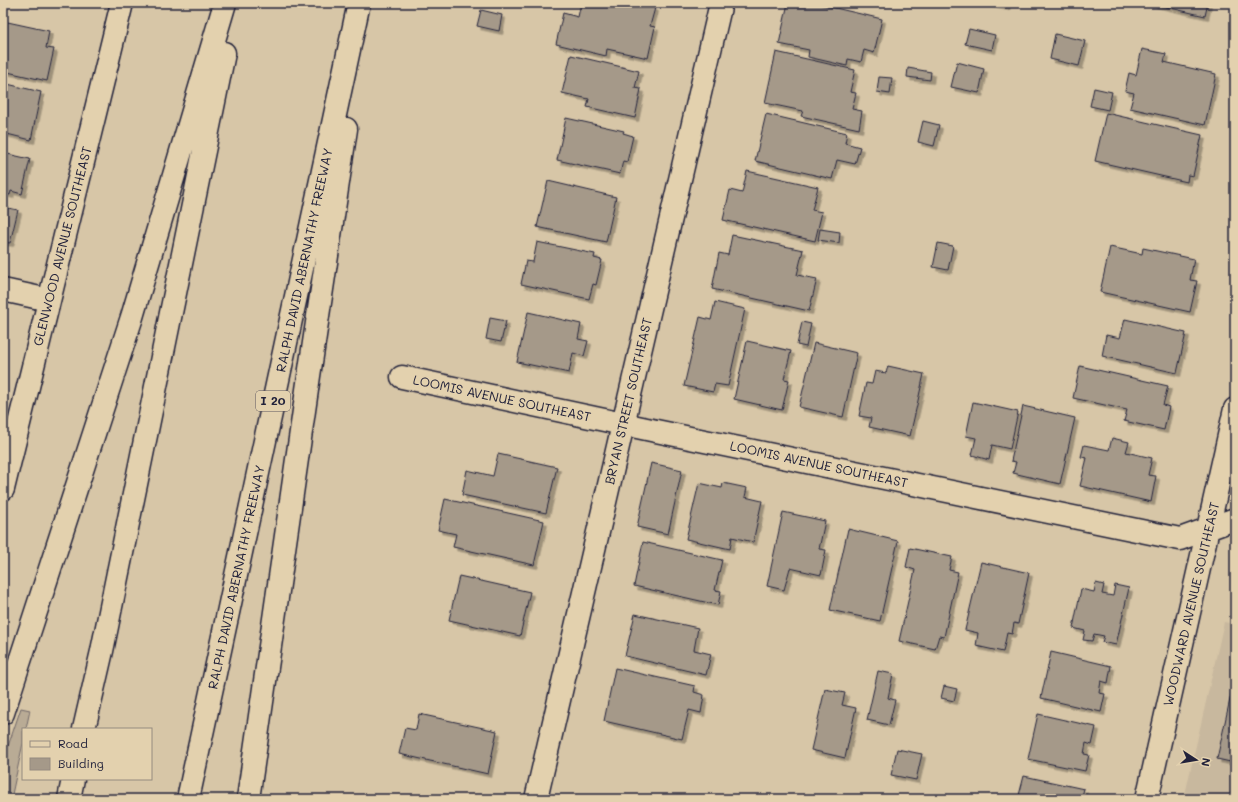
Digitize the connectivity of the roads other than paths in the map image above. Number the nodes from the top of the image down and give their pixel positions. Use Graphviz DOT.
graph roads {
  1 [pos="122,3"];
  2 [pos="225,3"];
  3 [pos="234,3"];
  4 [pos="359,3"];
  5 [pos="365,3"];
  6 [pos="721,3"];
  7 [pos="3,290"];
  8 [pos="49,300"];
  9 [pos="402,377"];
  10 [pos="1235,409"];
  11 [pos="623,424"];
  12 [pos="3,490"];
  13 [pos="1235,519"];
  14 [pos="1208,528"];
  15 [pos="3,713"];
  16 [pos="84,728"];
  17 [pos="73,780"];
  18 [pos="69,799"];
  19 [pos="188,799"];
  20 [pos="248,799"];
  21 [pos="536,799"];
  22 [pos="1147,799"];
  1 -- 8 [label="main road, GLENWOOD AVENUE SOUTHEAST"];
  2 -- 15 [label="main road"];
  3 -- 16 [label="main road"];
  4 -- 19 [label="main road, RALPH DAVID ABERNATHY FREEWAY / I 20"];
  5 -- 20 [label="main road"];
  6 -- 11 [label="main road, BRYAN STREET SOUTHEAST"];
  7 -- 8 [label="main road"];
  8 -- 12 [label="main road, GLENWOOD AVENUE SOUTHEAST"];
  9 -- 11 [label="main road, LOOMIS AVENUE SOUTHEAST"];
  10 -- 14 [label="main road, WOODWARD AVENUE SOUTHEAST"];
  11 -- 14 [label="main road, LOOMIS AVENUE SOUTHEAST"];
  11 -- 21 [label="main road, BRYAN STREET SOUTHEAST"];
  13 -- 14 [label="main road, LOOMIS AVENUE SOUTHEAST"];
  14 -- 22 [label="main road, WOODWARD AVENUE SOUTHEAST"];
  17 -- 18 [label="main road"];
}
